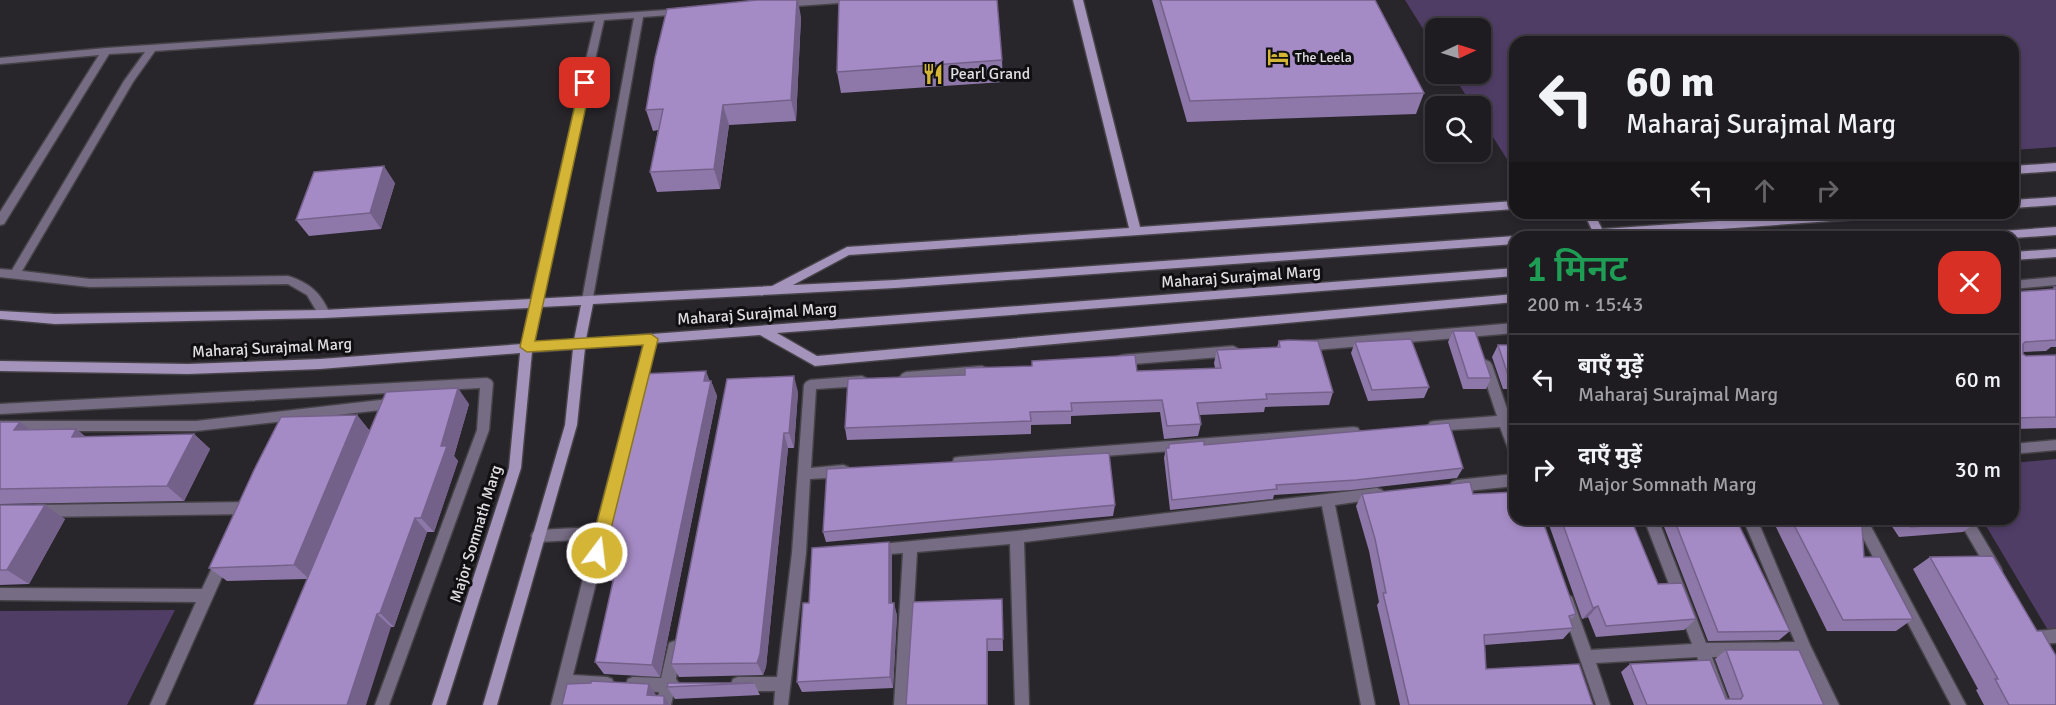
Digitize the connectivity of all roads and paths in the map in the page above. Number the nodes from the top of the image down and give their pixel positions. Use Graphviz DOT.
graph roads {
  1 [pos="839,0"];
  2 [pos="1078,0"];
  3 [pos="768,5"];
  4 [pos="686,12"];
  5 [pos="639,15"];
  6 [pos="600,18"];
  7 [pos="152,48"];
  8 [pos="106,51"];
  9 [pos="0,61"];
  10 [pos="2056,167"];
  11 [pos="2019,170"];
  12 [pos="2056,201"];
  13 [pos="2019,204"];
  14 [pos="1509,205"];
  15 [pos="1805,219"];
  16 [pos="0,221"];
  17 [pos="1640,231"];
  18 [pos="2056,231"];
  19 [pos="1136,232"];
  20 [pos="2019,234"];
  21 [pos="1509,240"];
  22 [pos="2056,253"];
  23 [pos="2019,256"];
  24 [pos="1509,272"];
  25 [pos="0,273"];
  26 [pos="15,274"];
  27 [pos="2056,281"];
  28 [pos="2019,284"];
  29 [pos="772,291"];
  30 [pos="1509,299"];
  31 [pos="588,300"];
  32 [pos="536,302"];
  33 [pos="324,314"];
  34 [pos="0,315"];
  35 [pos="1509,330"];
  36 [pos="763,331"];
  37 [pos="651,339"];
  38 [pos="1479,343"];
  39 [pos="579,345"];
  40 [pos="527,347"];
  41 [pos="1285,347"];
  42 [pos="1250,350"];
  43 [pos="1107,361"];
  44 [pos="0,366"];
  45 [pos="1000,370"];
  46 [pos="893,378"];
  47 [pos="870,380"];
  48 [pos="0,409"];
  49 [pos="1505,421"];
  50 [pos="0,426"];
  51 [pos="381,426"];
  52 [pos="1421,427"];
  53 [pos="1362,431"];
  54 [pos="1509,433"];
  55 [pos="2056,445"];
  56 [pos="2019,448"];
  57 [pos="947,463"];
  58 [pos="852,470"];
  59 [pos="805,474"];
  60 [pos="1509,481"];
  61 [pos="1444,487"];
  62 [pos="1386,493"];
  63 [pos="1327,500"];
  64 [pos="248,508"];
  65 [pos="24,511"];
  66 [pos="1653,525"];
  67 [pos="1753,525"];
  68 [pos="1863,525"];
  69 [pos="1969,525"];
  70 [pos="603,533"];
  71 [pos="538,536"];
  72 [pos="1017,537"];
  73 [pos="229,547"];
  74 [pos="910,547"];
  75 [pos="865,549"];
  76 [pos="2000,578"];
  77 [pos="1561,583"];
  78 [pos="0,594"];
  79 [pos="204,596"];
  80 [pos="2056,636"];
  81 [pos="2034,637"];
  82 [pos="676,639"];
  83 [pos="1805,649"];
  84 [pos="1700,650"];
  85 [pos="1587,657"];
  86 [pos="563,682"];
  87 [pos="783,684"];
  88 [pos="690,685"];
  89 [pos="725,685"];
  90 [pos="667,686"];
  91 [pos="157,705"];
  92 [pos="382,705"];
  93 [pos="439,705"];
  94 [pos="490,705"];
  95 [pos="558,705"];
  96 [pos="664,705"];
  97 [pos="781,705"];
  98 [pos="901,705"];
  99 [pos="1022,705"];
  100 [pos="1368,705"];
  101 [pos="1603,705"];
  102 [pos="1723,705"];
  103 [pos="1832,705"];
  104 [pos="1959,705"];
  1 -- 3 [label="street"];
  2 -- 19 [label="main road"];
  4 -- 5 [label="street"];
  5 -- 6 [label="street"];
  5 -- 31 [label="street"];
  6 -- 7 [label="street"];
  6 -- 32 [label="street, Major Somnath Marg"];
  7 -- 8 [label="street"];
  7 -- 26 [label="street"];
  8 -- 9 [label="street"];
  8 -- 16 [label="street"];
  10 -- 11 [label="main road"];
  12 -- 13 [label="main road"];
  14 -- 19 [label="main road, Maharaj Surajmal Marg"];
  15 -- 17 [label="main road"];
  18 -- 20 [label="main road"];
  19 -- 29 [label="main road, Maharaj Surajmal Marg"];
  21 -- 29 [label="main road, Maharaj Surajmal Marg"];
  22 -- 23 [label="main road"];
  24 -- 36 [label="main road, Maharaj Surajmal Marg"];
  25 -- 26 [label="street"];
  26 -- 33 [label="street"];
  27 -- 28 [label="street"];
  29 -- 31 [label="main road, Maharaj Surajmal Marg"];
  30 -- 36 [label="main road"];
  31 -- 32 [label="main road, Maharaj Surajmal Marg"];
  31 -- 39 [label="main road"];
  32 -- 33 [label="main road, Maharaj Surajmal Marg"];
  32 -- 40 [label="main road, Major Somnath Marg"];
  33 -- 34 [label="main road, Maharaj Surajmal Marg"];
  35 -- 38 [label="street"];
  36 -- 37 [label="main road, Maharaj Surajmal Marg"];
  37 -- 39 [label="main road, Maharaj Surajmal Marg"];
  37 -- 70 [label="street"];
  38 -- 41 [label="street"];
  38 -- 49 [label="street"];
  39 -- 40 [label="main road, Maharaj Surajmal Marg"];
  39 -- 71 [label="main road"];
  40 -- 44 [label="main road, Maharaj Surajmal Marg"];
  40 -- 93 [label="main road, Major Somnath Marg"];
  42 -- 43 [label="street"];
  45 -- 46 [label="street"];
  47 -- 59 [label="street"];
  48 -- 92 [label="street"];
  49 -- 52 [label="street"];
  49 -- 54 [label="street"];
  50 -- 51 [label="street"];
  53 -- 57 [label="street"];
  55 -- 56 [label="street"];
  58 -- 59 [label="street"];
  59 -- 87 [label="street"];
  60 -- 61 [label="street"];
  62 -- 63 [label="street"];
  63 -- 72 [label="street"];
  63 -- 100 [label="street"];
  64 -- 65 [label="street"];
  66 -- 84 [label="street"];
  67 -- 83 [label="street"];
  68 -- 104 [label="street"];
  69 -- 76 [label="street"];
  70 -- 71 [label="street"];
  70 -- 86 [label="street"];
  71 -- 94 [label="main road"];
  72 -- 74 [label="street"];
  72 -- 99 [label="street"];
  73 -- 79 [label="street"];
  74 -- 75 [label="street"];
  74 -- 98 [label="street"];
  77 -- 85 [label="street"];
  78 -- 79 [label="street"];
  79 -- 91 [label="street"];
  80 -- 81 [label="street"];
  82 -- 90 [label="street"];
  83 -- 84 [label="street"];
  83 -- 103 [label="street"];
  84 -- 85 [label="street"];
  84 -- 102 [label="street"];
  85 -- 101 [label="street"];
  86 -- 90 [label="street"];
  86 -- 95 [label="street"];
  87 -- 89 [label="street"];
  87 -- 97 [label="street"];
  88 -- 90 [label="street"];
  90 -- 96 [label="street"];
}
